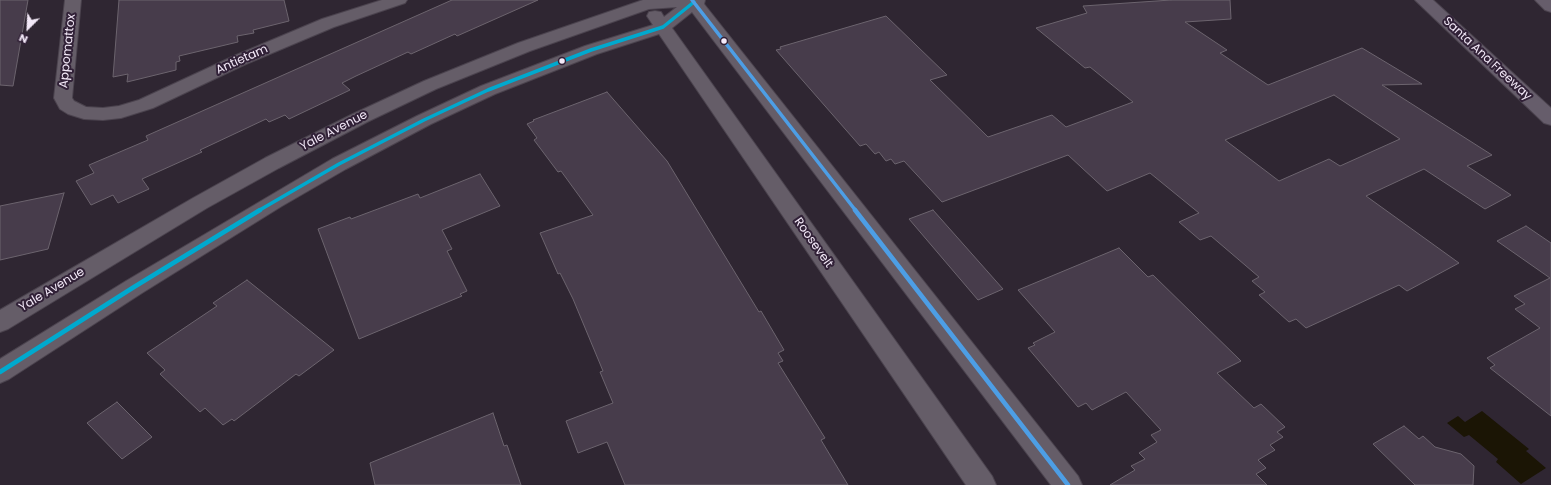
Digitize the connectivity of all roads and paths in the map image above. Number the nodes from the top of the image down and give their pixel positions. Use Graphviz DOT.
graph roads {
  1 [pos="73,0"];
  2 [pos="399,0"];
  3 [pos="1423,0"];
  4 [pos="1543,0"];
  5 [pos="697,1"];
  6 [pos="646,2"];
  7 [pos="1551,7"];
  8 [pos="663,27"];
  9 [pos="84,113"];
  10 [pos="1551,119"];
  11 [pos="0,322"];
  12 [pos="0,372"];
  13 [pos="982,485"];
  14 [pos="1068,485"];
  1 -- 9 [label="street, Appomattox"];
  2 -- 9 [label="street, Antietam"];
  3 -- 10 [label="highway, Santa Ana Freeway"];
  4 -- 7 [label="highway"];
  5 -- 6 [label="street, Yale Avenue"];
  5 -- 8 [label="street"];
  5 -- 14 [label="street"];
  6 -- 8 [label="street, Roosevelt"];
  6 -- 11 [label="street, Yale Avenue"];
  8 -- 12 [label="street"];
  8 -- 13 [label="street, Roosevelt"];
}
